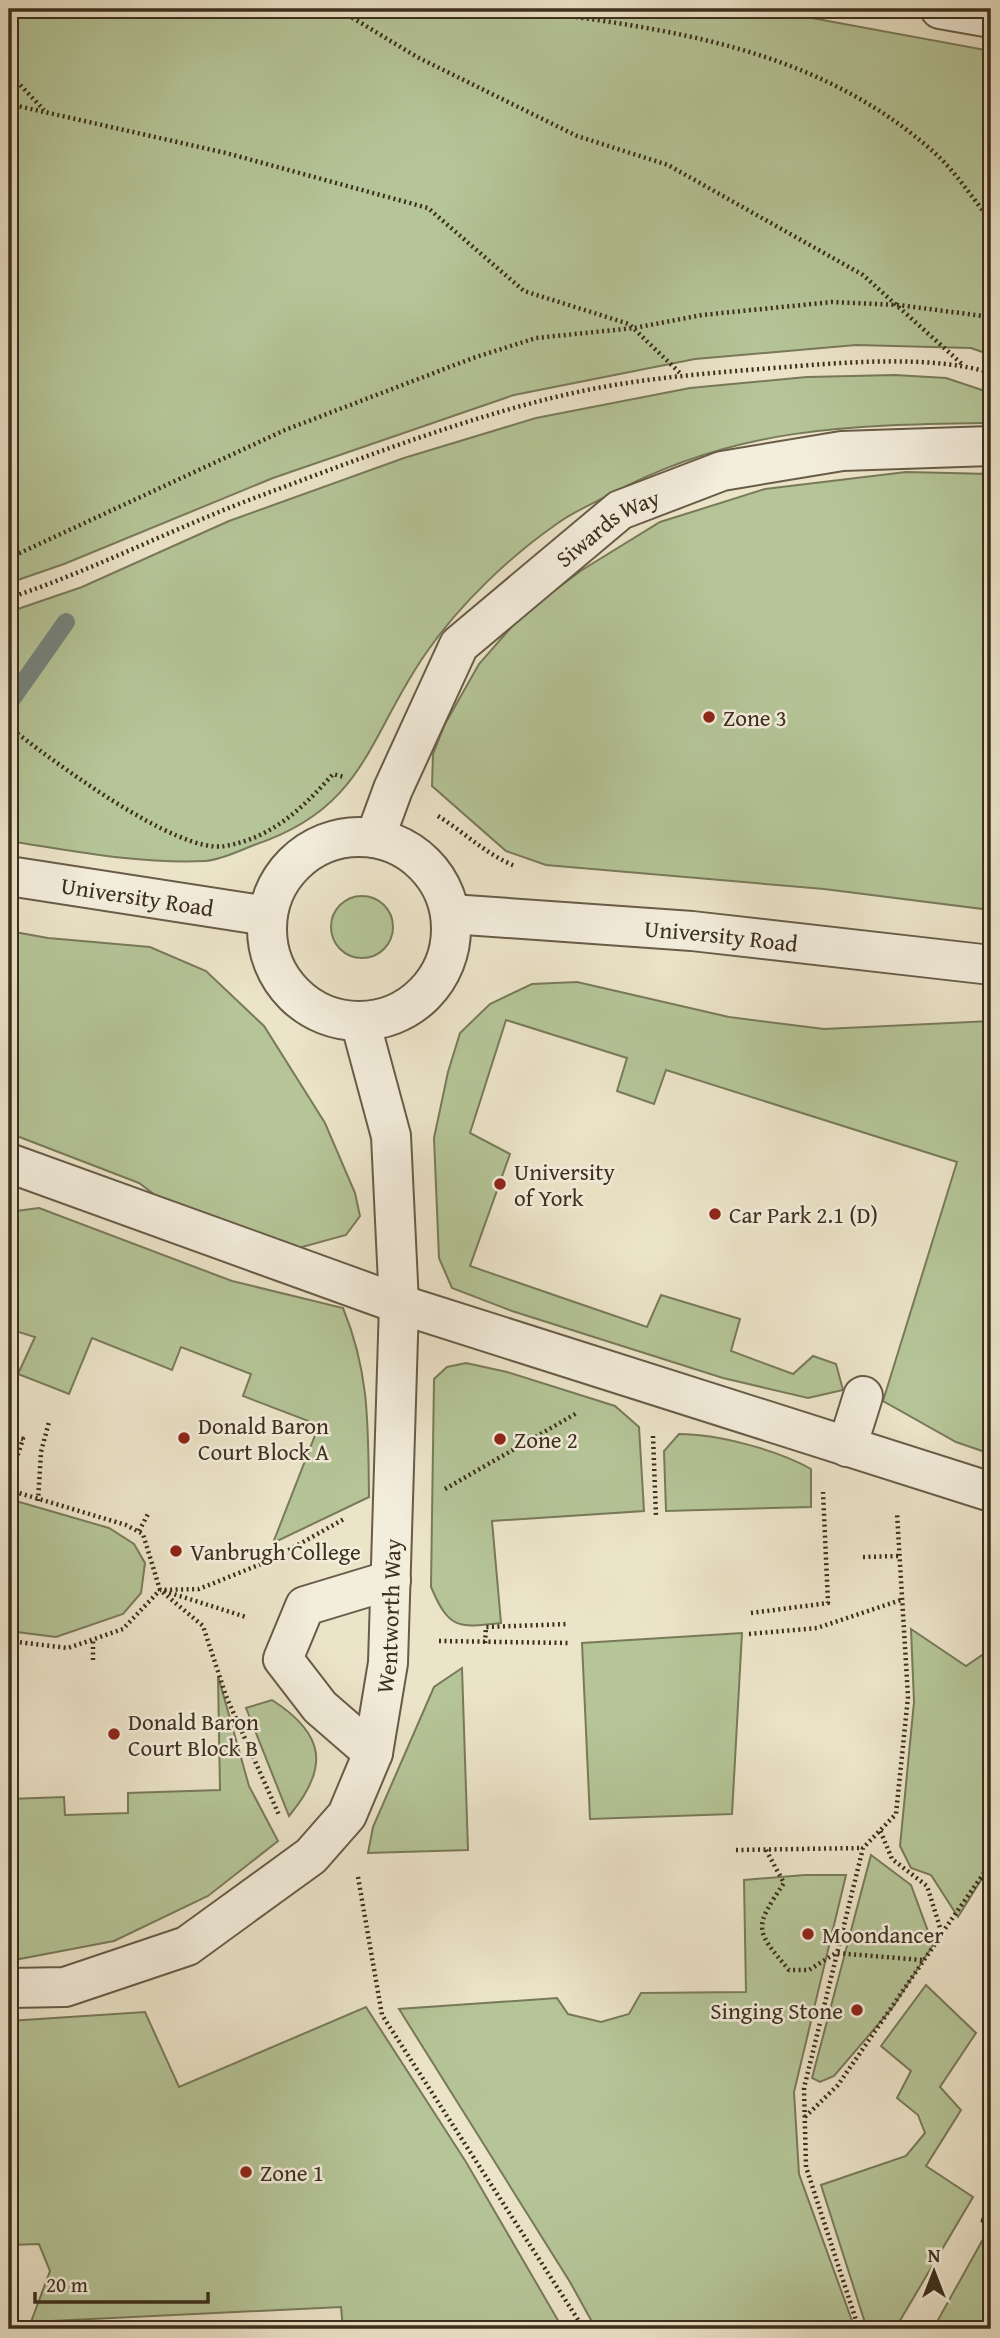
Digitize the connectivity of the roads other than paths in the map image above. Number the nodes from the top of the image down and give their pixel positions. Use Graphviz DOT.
graph roads {
  1 [pos="940,9"];
  2 [pos="991,18"];
  3 [pos="991,446"];
  4 [pos="375,838"];
  5 [pos="9,876"];
  6 [pos="451,914"];
  7 [pos="267,916"];
  8 [pos="991,965"];
  9 [pos="359,1021"];
  10 [pos="9,1163"];
  11 [pos="399,1304"];
  12 [pos="863,1396"];
  13 [pos="848,1447"];
  14 [pos="991,1492"];
  15 [pos="391,1580"];
  16 [pos="373,1753"];
  17 [pos="9,1987"];
  1 -- 2 [label="street"];
  3 -- 4 [label="street, Siwards Way"];
  4 -- 6 [label="street"];
  4 -- 7 [label="street"];
  5 -- 7 [label="street, University Road"];
  6 -- 8 [label="street, University Road"];
  6 -- 9 [label="street"];
  7 -- 9 [label="street"];
  9 -- 11 [label="street, Wentworth Way"];
  10 -- 11 [label="street"];
  11 -- 13 [label="street"];
  11 -- 15 [label="street, Wentworth Way"];
  12 -- 13 [label="street"];
  13 -- 14 [label="street"];
  15 -- 16 [label="street, Wentworth Way"];
  15 -- 16 [label="street"];
  16 -- 17 [label="street, Wentworth Way"];
}
